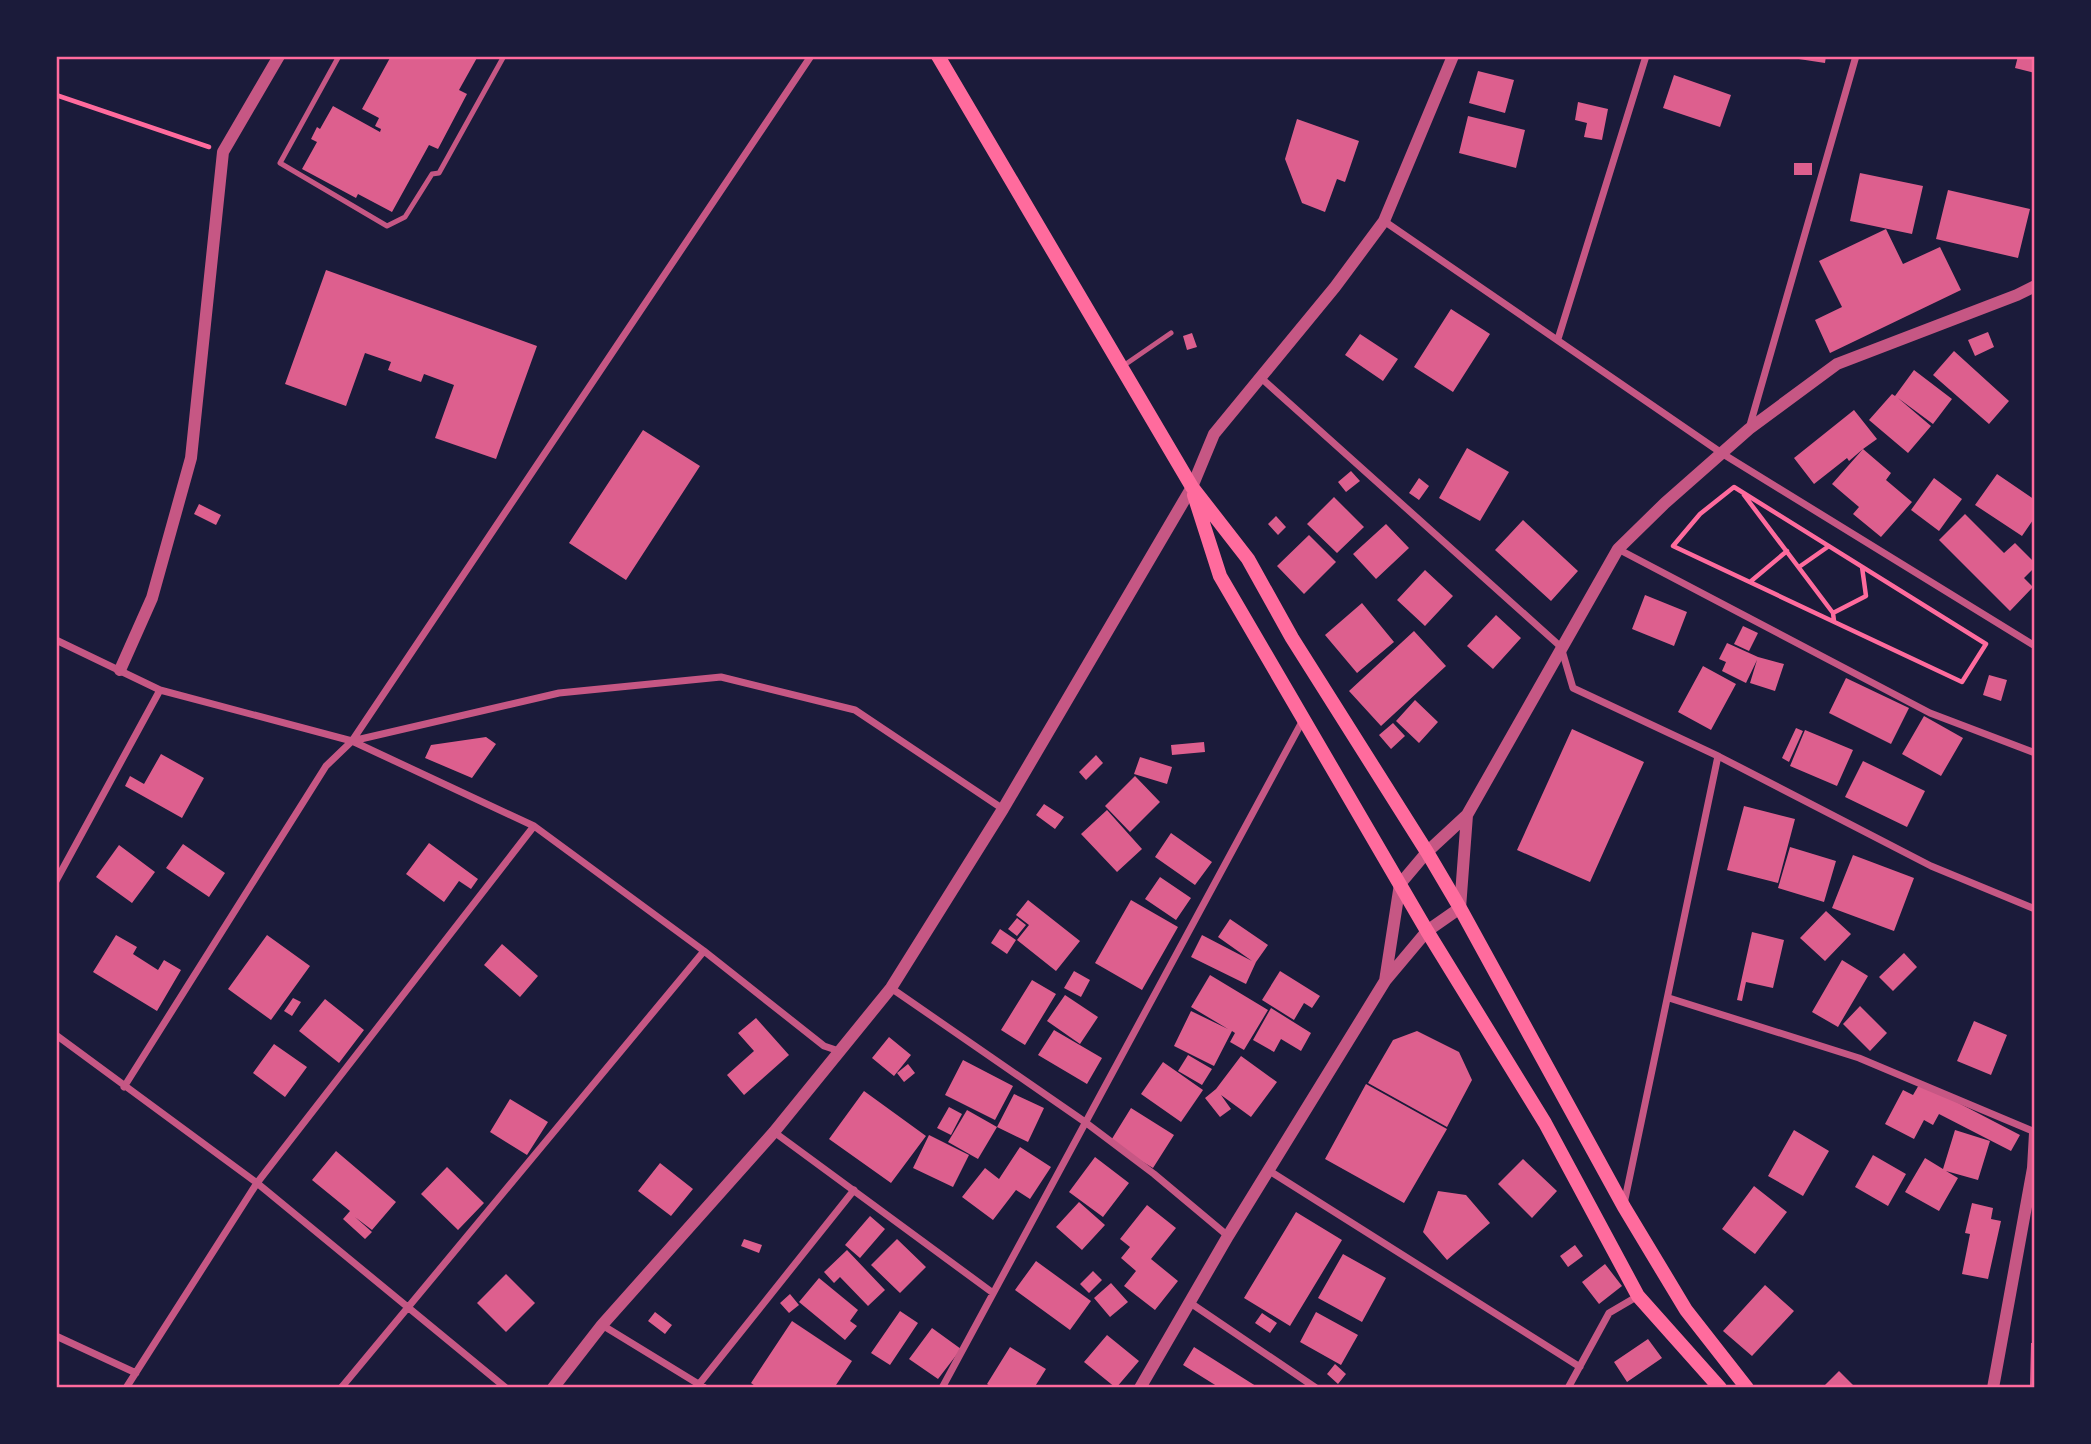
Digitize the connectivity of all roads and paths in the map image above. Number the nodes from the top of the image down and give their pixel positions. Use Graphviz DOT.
graph roads {
  1 [pos="279,56"];
  2 [pos="339,56"];
  3 [pos="504,56"];
  4 [pos="811,56"];
  5 [pos="938,56"];
  6 [pos="1453,56"];
  7 [pos="1646,56"];
  8 [pos="1856,56"];
  9 [pos="56,95"];
  10 [pos="223,152"];
  11 [pos="1384,221"];
  12 [pos="2035,286"];
  13 [pos="1171,333"];
  14 [pos="1558,339"];
  15 [pos="1123,366"];
  16 [pos="1259,377"];
  17 [pos="1749,429"];
  18 [pos="1723,454"];
  19 [pos="1192,487"];
  20 [pos="1742,492"];
  21 [pos="1829,546"];
  22 [pos="1619,550"];
  23 [pos="1787,551"];
  24 [pos="1861,566"];
  25 [pos="1799,567"];
  26 [pos="1750,582"];
  27 [pos="1833,613"];
  28 [pos="1834,622"];
  29 [pos="56,640"];
  30 [pos="2035,646"];
  31 [pos="1561,647"];
  32 [pos="120,670"];
  33 [pos="160,690"];
  34 [pos="1303,720"];
  35 [pos="352,741"];
  36 [pos="2035,753"];
  37 [pos="1718,756"];
  38 [pos="1003,808"];
  39 [pos="1467,815"];
  40 [pos="534,826"];
  41 [pos="1427,852"];
  42 [pos="56,881"];
  43 [pos="1400,884"];
  44 [pos="1460,908"];
  45 [pos="2035,909"];
  46 [pos="1427,931"];
  47 [pos="704,951"];
  48 [pos="1385,981"];
  49 [pos="891,988"];
  50 [pos="1669,999"];
  51 [pos="56,1035"];
  52 [pos="840,1052"];
  53 [pos="124,1087"];
  54 [pos="1085,1122"];
  55 [pos="774,1132"];
  56 [pos="2035,1132"];
  57 [pos="1268,1170"];
  58 [pos="257,1183"];
  59 [pos="853,1190"];
  60 [pos="2032,1190"];
  61 [pos="1624,1207"];
  62 [pos="1228,1236"];
  63 [pos="993,1293"];
  64 [pos="1639,1296"];
  65 [pos="1189,1302"];
  66 [pos="407,1308"];
  67 [pos="602,1325"];
  68 [pos="56,1336"];
  69 [pos="1580,1367"];
  70 [pos="136,1373"];
  71 [pos="700,1387"];
  72 [pos="126,1388"];
  73 [pos="341,1388"];
  74 [pos="506,1388"];
  75 [pos="554,1388"];
  76 [pos="942,1388"];
  77 [pos="1140,1388"];
  78 [pos="1316,1388"];
  79 [pos="1568,1388"];
  80 [pos="1720,1388"];
  81 [pos="1747,1388"];
  82 [pos="1993,1388"];
  1 -- 10 [label="street"];
  2 -- 3 [label="lane"];
  4 -- 35 [label="street"];
  5 -- 15 [label="main road"];
  6 -- 11 [label="street"];
  7 -- 14 [label="street"];
  8 -- 17 [label="street"];
  9 -- 10 [label="path"];
  10 -- 32 [label="street"];
  11 -- 14 [label="street"];
  11 -- 16 [label="street"];
  12 -- 17 [label="street"];
  13 -- 15 [label="lane"];
  14 -- 18 [label="street"];
  15 -- 19 [label="main road"];
  16 -- 19 [label="street"];
  16 -- 31 [label="street"];
  17 -- 18 [label="street"];
  18 -- 22 [label="street"];
  18 -- 30 [label="street"];
  19 -- 34 [label="main road"];
  19 -- 38 [label="street"];
  19 -- 41 [label="main road"];
  20 -- 21 [label="path"];
  20 -- 23 [label="path"];
  20 -- 26 [label="path"];
  21 -- 24 [label="path"];
  21 -- 25 [label="path"];
  22 -- 31 [label="street"];
  22 -- 36 [label="street"];
  23 -- 25 [label="path"];
  23 -- 26 [label="path"];
  24 -- 27 [label="path"];
  24 -- 28 [label="path"];
  25 -- 27 [label="path"];
  26 -- 28 [label="path"];
  27 -- 28 [label="path"];
  29 -- 32 [label="street"];
  31 -- 37 [label="street"];
  31 -- 39 [label="street"];
  32 -- 33 [label="street"];
  33 -- 35 [label="street"];
  33 -- 42 [label="street"];
  34 -- 43 [label="main road"];
  34 -- 54 [label="street"];
  35 -- 38 [label="street"];
  35 -- 40 [label="street"];
  35 -- 53 [label="street"];
  37 -- 45 [label="street"];
  37 -- 50 [label="street"];
  38 -- 49 [label="street"];
  39 -- 41 [label="street"];
  39 -- 44 [label="street"];
  40 -- 47 [label="street"];
  40 -- 58 [label="street"];
  41 -- 43 [label="street"];
  41 -- 44 [label="main road"];
  43 -- 46 [label="main road"];
  43 -- 48 [label="street"];
  44 -- 46 [label="street"];
  44 -- 61 [label="main road"];
  46 -- 48 [label="street"];
  46 -- 64 [label="main road"];
  47 -- 52 [label="street"];
  47 -- 66 [label="street"];
  48 -- 57 [label="street"];
  49 -- 52 [label="street"];
  49 -- 54 [label="street"];
  50 -- 56 [label="street"];
  50 -- 61 [label="street"];
  51 -- 53 [label="street"];
  52 -- 55 [label="street"];
  53 -- 58 [label="street"];
  54 -- 62 [label="street"];
  54 -- 63 [label="street"];
  55 -- 59 [label="street"];
  55 -- 67 [label="street"];
  56 -- 60 [label="street"];
  57 -- 62 [label="street"];
  57 -- 69 [label="street"];
  58 -- 66 [label="street"];
  58 -- 70 [label="street"];
  59 -- 63 [label="street"];
  59 -- 71 [label="street"];
  60 -- 82 [label="street"];
  61 -- 81 [label="main road"];
  62 -- 65 [label="street"];
  63 -- 76 [label="street"];
  64 -- 69 [label="street"];
  64 -- 80 [label="main road"];
  65 -- 77 [label="street"];
  65 -- 78 [label="street"];
  66 -- 73 [label="street"];
  66 -- 74 [label="street"];
  67 -- 71 [label="street"];
  67 -- 75 [label="street"];
  68 -- 70 [label="street"];
  69 -- 79 [label="street"];
  70 -- 72 [label="street"];
}
